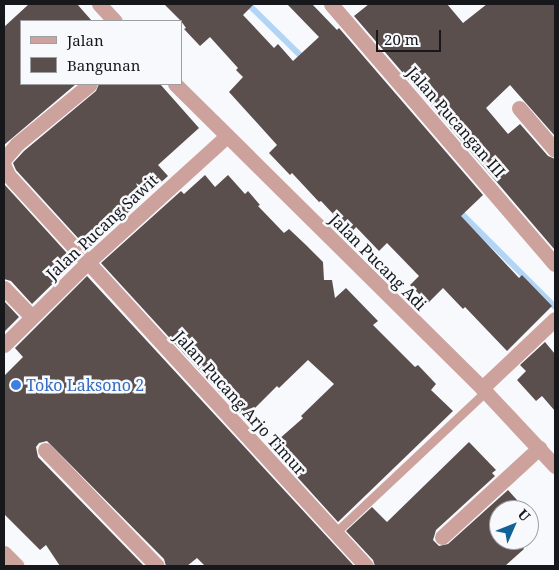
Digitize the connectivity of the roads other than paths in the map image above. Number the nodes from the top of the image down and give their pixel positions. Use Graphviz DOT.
graph roads {
  1 [pos="99,4"];
  2 [pos="331,4"];
  3 [pos="114,20"];
  4 [pos="89,85"];
  5 [pos="176,85"];
  6 [pos="519,108"];
  7 [pos="226,137"];
  8 [pos="555,150"];
  9 [pos="4,159"];
  10 [pos="4,166"];
  11 [pos="88,262"];
  12 [pos="555,264"];
  13 [pos="4,288"];
  14 [pos="32,317"];
  15 [pos="555,319"];
  16 [pos="4,345"];
  17 [pos="483,390"];
  18 [pos="538,448"];
  19 [pos="45,450"];
  20 [pos="555,466"];
  21 [pos="335,533"];
  22 [pos="442,537"];
  23 [pos="4,553"];
  24 [pos="17,566"];
  25 [pos="157,566"];
  26 [pos="366,566"];
  1 -- 3 [label="street"];
  2 -- 12 [label="street, Jalan Pucangan III"];
  4 -- 9 [label="street"];
  5 -- 7 [label="street, Jalan Pucang Adi"];
  6 -- 8 [label="street"];
  7 -- 11 [label="street, Jalan Pucang Sawit"];
  7 -- 17 [label="street, Jalan Pucang Adi"];
  10 -- 11 [label="street, Jalan Pucang Arjo Timur"];
  11 -- 14 [label="street, Jalan Pucang Sawit"];
  11 -- 21 [label="street, Jalan Pucang Arjo Timur"];
  13 -- 14 [label="street"];
  14 -- 16 [label="street, Jalan Pucang Sawit"];
  15 -- 17 [label="street"];
  17 -- 18 [label="street, Jalan Pucang Adi"];
  17 -- 21 [label="lane"];
  18 -- 20 [label="street, Jalan Pucang Adi"];
  18 -- 22 [label="street"];
  19 -- 25 [label="street"];
  21 -- 26 [label="street, Jalan Pucang Arjo Timur"];
  23 -- 24 [label="street"];
}
